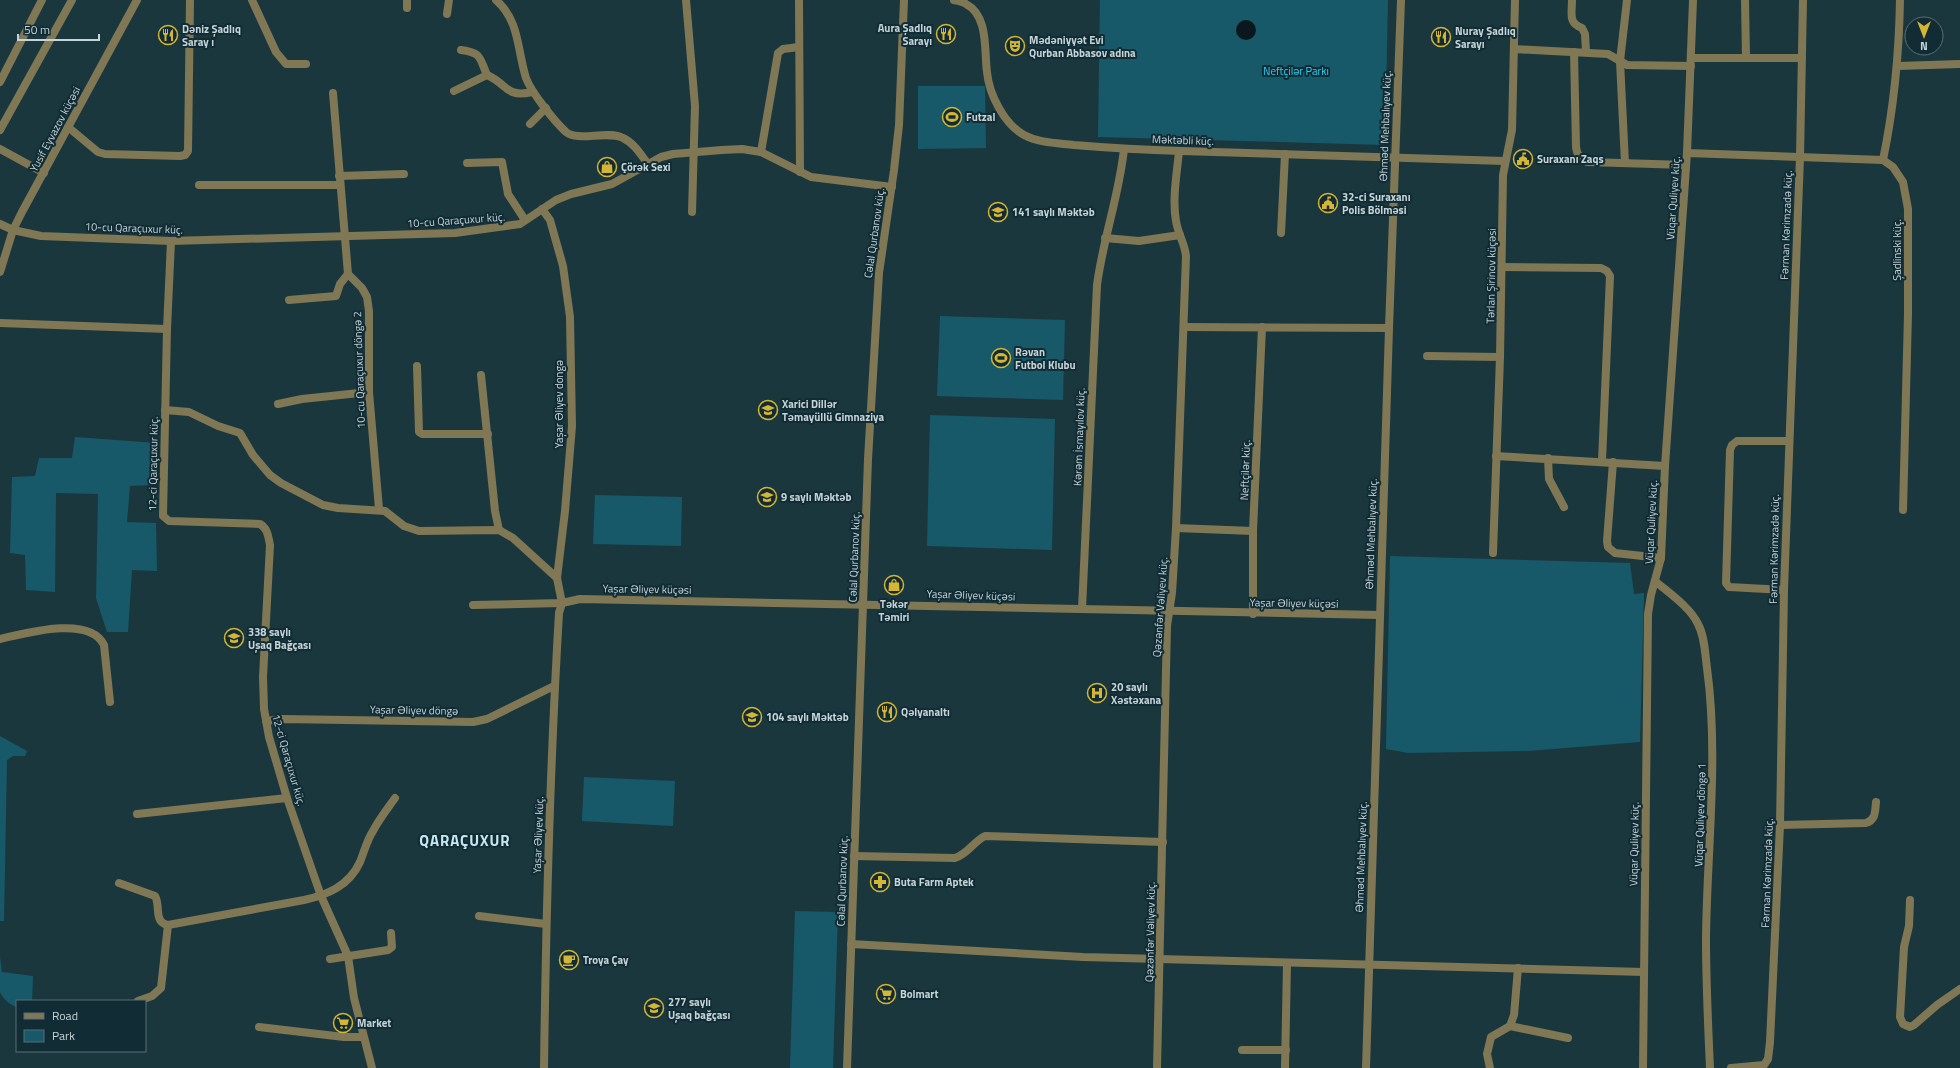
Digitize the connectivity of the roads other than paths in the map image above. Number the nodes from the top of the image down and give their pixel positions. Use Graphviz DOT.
graph roads {
  1 [pos="42,0"];
  2 [pos="72,0"];
  3 [pos="137,0"];
  4 [pos="190,0"];
  5 [pos="252,0"];
  6 [pos="449,0"];
  7 [pos="496,0"];
  8 [pos="686,0"];
  9 [pos="799,0"];
  10 [pos="904,0"];
  11 [pos="954,0"];
  12 [pos="1401,0"];
  13 [pos="1515,0"];
  14 [pos="1572,0"];
  15 [pos="1627,0"];
  16 [pos="1693,0"];
  17 [pos="1745,0"];
  18 [pos="1803,0"];
  19 [pos="1900,0"];
  20 [pos="447,14"];
  21 [pos="799,47"];
  22 [pos="1514,49"];
  23 [pos="461,50"];
  24 [pos="1574,52"];
  25 [pos="1586,52"];
  26 [pos="1746,58"];
  27 [pos="1802,58"];
  28 [pos="1620,61"];
  29 [pos="1691,62"];
  30 [pos="306,64"];
  31 [pos="1960,64"];
  32 [pos="1898,66"];
  33 [pos="487,75"];
  34 [pos="0,82"];
  35 [pos="454,91"];
  36 [pos="532,92"];
  37 [pos="333,93"];
  38 [pos="546,108"];
  39 [pos="530,124"];
  40 [pos="68,127"];
  41 [pos="0,130"];
  42 [pos="0,149"];
  43 [pos="1124,149"];
  44 [pos="1179,151"];
  45 [pos="693,152"];
  46 [pos="761,152"];
  47 [pos="1687,153"];
  48 [pos="1285,154"];
  49 [pos="1394,158"];
  50 [pos="1800,158"];
  51 [pos="1884,160"];
  52 [pos="1504,161"];
  53 [pos="467,163"];
  54 [pos="1625,163"];
  55 [pos="648,164"];
  56 [pos="1686,165"];
  57 [pos="800,172"];
  58 [pos="44,174"];
  59 [pos="404,174"];
  60 [pos="339,180"];
  61 [pos="199,185"];
  62 [pos="892,187"];
  63 [pos="542,209"];
  64 [pos="692,212"];
  65 [pos="525,220"];
  66 [pos="0,224"];
  67 [pos="13,230"];
  68 [pos="1281,232"];
  69 [pos="1180,235"];
  70 [pos="344,236"];
  71 [pos="1105,238"];
  72 [pos="171,241"];
  73 [pos="1502,267"];
  74 [pos="0,272"];
  75 [pos="348,274"];
  76 [pos="289,300"];
  77 [pos="0,323"];
  78 [pos="1184,327"];
  79 [pos="1262,327"];
  80 [pos="1389,328"];
  81 [pos="167,329"];
  82 [pos="1427,356"];
  83 [pos="1500,357"];
  84 [pos="417,366"];
  85 [pos="481,375"];
  86 [pos="369,392"];
  87 [pos="278,404"];
  88 [pos="165,410"];
  89 [pos="488,434"];
  90 [pos="1788,441"];
  91 [pos="1496,456"];
  92 [pos="1548,458"];
  93 [pos="1602,461"];
  94 [pos="1613,462"];
  95 [pos="1665,466"];
  96 [pos="1564,507"];
  97 [pos="379,509"];
  98 [pos="1903,510"];
  99 [pos="1176,528"];
  100 [pos="498,530"];
  101 [pos="1253,531"];
  102 [pos="1493,552"];
  103 [pos="1661,558"];
  104 [pos="557,578"];
  105 [pos="1655,581"];
  106 [pos="1784,590"];
  107 [pos="562,603"];
  108 [pos="864,603"];
  109 [pos="473,605"];
  110 [pos="1082,609"];
  111 [pos="1169,611"];
  112 [pos="1253,614"];
  113 [pos="1380,615"];
  114 [pos="0,639"];
  115 [pos="554,686"];
  116 [pos="110,702"];
  117 [pos="266,721"];
  118 [pos="287,798"];
  119 [pos="395,798"];
  120 [pos="1876,802"];
  121 [pos="137,814"];
  122 [pos="1780,825"];
  123 [pos="1163,842"];
  124 [pos="854,856"];
  125 [pos="119,883"];
  126 [pos="321,896"];
  127 [pos="1910,900"];
  128 [pos="479,916"];
  129 [pos="546,924"];
  130 [pos="168,925"];
  131 [pos="391,933"];
  132 [pos="851,944"];
  133 [pos="348,956"];
  134 [pos="330,959"];
  135 [pos="1160,959"];
  136 [pos="1287,962"];
  137 [pos="1369,964"];
  138 [pos="1518,968"];
  139 [pos="1644,972"];
  140 [pos="1960,989"];
  141 [pos="141,1000"];
  142 [pos="1510,1026"];
  143 [pos="259,1027"];
  144 [pos="364,1036"];
  145 [pos="1568,1038"];
  146 [pos="1242,1050"];
  147 [pos="1286,1050"];
  148 [pos="372,1068"];
  149 [pos="544,1068"];
  150 [pos="847,1068"];
  151 [pos="1157,1068"];
  152 [pos="1285,1068"];
  153 [pos="1366,1068"];
  154 [pos="1490,1068"];
  155 [pos="1643,1068"];
  156 [pos="1710,1068"];
  157 [pos="1731,1068"];
  1 -- 34 [label="street"];
  2 -- 41 [label="street"];
  3 -- 40 [label="street, Yusif Eyvazov küçəsi"];
  4 -- 40 [label="street"];
  5 -- 30 [label="street"];
  6 -- 20 [label="street"];
  7 -- 36 [label="street"];
  8 -- 45 [label="street"];
  9 -- 21 [label="street"];
  10 -- 62 [label="street, Cəlal Qurbanov küç."];
  11 -- 43 [label="street, Məktəbli küç."];
  12 -- 49 [label="street, Əhməd Mehbalıyev küç."];
  13 -- 22 [label="street, Tərlan Şirinov küçəsi"];
  14 -- 25 [label="street"];
  15 -- 28 [label="street"];
  16 -- 29 [label="street, Vüqar Quliyev küç."];
  17 -- 26 [label="street"];
  18 -- 27 [label="street, Fərman Kərimzadə küç."];
  19 -- 32 [label="street"];
  21 -- 46 [label="street"];
  21 -- 57 [label="street"];
  22 -- 24 [label="street"];
  22 -- 52 [label="street, Tərlan Şirinov küçəsi"];
  23 -- 33 [label="street"];
  24 -- 25 [label="street"];
  24 -- 54 [label="street"];
  25 -- 28 [label="street"];
  26 -- 27 [label="street"];
  26 -- 29 [label="street"];
  27 -- 50 [label="street, Fərman Kərimzadə küç."];
  28 -- 29 [label="street"];
  28 -- 54 [label="street"];
  29 -- 47 [label="street, Vüqar Quliyev küç."];
  31 -- 32 [label="street"];
  32 -- 51 [label="street"];
  33 -- 35 [label="street"];
  33 -- 36 [label="street"];
  36 -- 38 [label="street"];
  37 -- 60 [label="street"];
  38 -- 39 [label="street"];
  38 -- 55 [label="street"];
  40 -- 58 [label="street, Yusif Eyvazov küçəsi"];
  42 -- 58 [label="street"];
  43 -- 44 [label="street, Məktəbli küç."];
  43 -- 71 [label="street, Kərəm İsmayılov küç."];
  44 -- 48 [label="street, Məktəbli küç."];
  44 -- 69 [label="street, Qəzənfər Vəliyev küç."];
  45 -- 46 [label="street, 10-cu Qaraçuxur küç."];
  45 -- 55 [label="street, 10-cu Qaraçuxur küç."];
  45 -- 64 [label="street"];
  46 -- 57 [label="street, 10-cu Qaraçuxur küç."];
  47 -- 50 [label="street"];
  47 -- 56 [label="street, Vüqar Quliyev küç."];
  48 -- 49 [label="street, Məktəbli küç."];
  48 -- 68 [label="street"];
  49 -- 52 [label="street, Məktəbli küç."];
  49 -- 80 [label="street, Əhməd Mehbalıyev küç."];
  50 -- 51 [label="street"];
  50 -- 90 [label="street, Fərman Kərimzadə küç."];
  51 -- 98 [label="street, Şadlinski küç."];
  52 -- 73 [label="street, Tərlan Şirinov küçəsi"];
  53 -- 65 [label="street"];
  54 -- 56 [label="street"];
  55 -- 63 [label="street, 10-cu Qaraçuxur küç."];
  56 -- 95 [label="street, Vüqar Quliyev küç."];
  57 -- 62 [label="street, 10-cu Qaraçuxur küç."];
  58 -- 67 [label="street, Yusif Eyvazov küçəsi"];
  59 -- 60 [label="street"];
  60 -- 61 [label="street"];
  60 -- 70 [label="street"];
  62 -- 108 [label="street, Cəlal Qurbanov küç."];
  63 -- 65 [label="street, 10-cu Qaraçuxur küç."];
  63 -- 104 [label="street, Yaşar Əliyev dongə"];
  65 -- 70 [label="street, 10-cu Qaraçuxur küç."];
  66 -- 67 [label="street, 10-cu Qaraçuxur küç."];
  67 -- 72 [label="street, 10-cu Qaraçuxur küç."];
  67 -- 74 [label="street, Yusif Eyvazov küçəsi"];
  69 -- 71 [label="street"];
  69 -- 78 [label="street, Qəzənfər Vəliyev küç."];
  70 -- 72 [label="street, 10-cu Qaraçuxur küç."];
  70 -- 75 [label="street"];
  71 -- 110 [label="street, Kərəm İsmayılov küç."];
  72 -- 81 [label="street, 12-ci Qaraçuxur küç."];
  73 -- 83 [label="street, Tərlan Şirinov küçəsi"];
  73 -- 93 [label="street"];
  75 -- 76 [label="street"];
  75 -- 86 [label="street, 10-cu Qaraçuxur döngə 2"];
  77 -- 81 [label="street"];
  78 -- 79 [label="street"];
  78 -- 99 [label="street, Qəzənfər Vəliyev küç."];
  79 -- 80 [label="street"];
  79 -- 101 [label="street, Neftçilər küç."];
  80 -- 113 [label="street, Əhməd Mehbalıyev küç."];
  81 -- 88 [label="street, 12-ci Qaraçuxur küç."];
  82 -- 83 [label="street"];
  83 -- 91 [label="street, Tərlan Şirinov küçəsi"];
  84 -- 89 [label="street"];
  85 -- 89 [label="street"];
  86 -- 87 [label="street"];
  86 -- 97 [label="street, 10-cu Qaraçuxur döngə 2"];
  88 -- 97 [label="street"];
  88 -- 117 [label="street, 12-ci Qaraçuxur küç."];
  89 -- 100 [label="street"];
  90 -- 106 [label="street, Fərman Kərimzadə küç."];
  90 -- 106 [label="street"];
  91 -- 92 [label="street"];
  91 -- 102 [label="street, Tərlan Şirinov küçəsi"];
  92 -- 93 [label="street"];
  92 -- 96 [label="street"];
  93 -- 94 [label="street"];
  94 -- 95 [label="street"];
  94 -- 103 [label="street"];
  95 -- 103 [label="street, Vüqar Quliyev küç."];
  97 -- 100 [label="street"];
  99 -- 101 [label="street"];
  99 -- 111 [label="street, Qəzənfər Vəliyev küç."];
  100 -- 104 [label="street"];
  101 -- 112 [label="street, Neftçilər küç."];
  103 -- 105 [label="street, Vüqar Quliyev küç."];
  104 -- 107 [label="street, Yaşar Əliyev dongə"];
  105 -- 139 [label="street, Vüqar Quliyev küç."];
  105 -- 156 [label="street, Vüqar Quliyev döngə 1"];
  106 -- 122 [label="street, Fərman Kərimzadə küç."];
  107 -- 108 [label="street, Yaşar Əliyev küçəsi"];
  107 -- 109 [label="street, Yaşar Əliyev küçəsi"];
  107 -- 115 [label="street, Yaşar Əliyev küç."];
  108 -- 110 [label="street, Yaşar Əliyev küçəsi"];
  108 -- 124 [label="street, Cəlal Qurbanov küç."];
  110 -- 111 [label="street, Yaşar Əliyev küçəsi"];
  111 -- 112 [label="street, Yaşar Əliyev küçəsi"];
  111 -- 123 [label="street, Qəzənfər Vəliyev küç."];
  112 -- 113 [label="street, Yaşar Əliyev küçəsi"];
  113 -- 137 [label="street, Əhməd Mehbalıyev küç."];
  114 -- 116 [label="street"];
  115 -- 117 [label="street, Yaşar Əliyev döngə"];
  115 -- 129 [label="street, Yaşar Əliyev küç."];
  117 -- 118 [label="street, 12-ci Qaraçuxur küç."];
  118 -- 121 [label="street"];
  118 -- 126 [label="street, 12-ci Qaraçuxur küç."];
  119 -- 126 [label="street"];
  120 -- 122 [label="street"];
  122 -- 157 [label="street, Fərman Kərimzadə küç."];
  123 -- 124 [label="street"];
  123 -- 135 [label="street, Qəzənfər Vəliyev küç."];
  124 -- 132 [label="street, Cəlal Qurbanov küç."];
  125 -- 130 [label="street"];
  126 -- 130 [label="street"];
  126 -- 133 [label="street, 12-ci Qaraçuxur küç."];
  127 -- 140 [label="street"];
  128 -- 129 [label="street"];
  129 -- 149 [label="street, Yaşar Əliyev küç."];
  130 -- 141 [label="street"];
  131 -- 133 [label="street"];
  132 -- 135 [label="street"];
  132 -- 150 [label="street, Cəlal Qurbanov küç."];
  133 -- 134 [label="street"];
  133 -- 144 [label="street, 12-ci Qaraçuxur küç."];
  135 -- 136 [label="street"];
  135 -- 151 [label="street, Qəzənfər Vəliyev küç."];
  136 -- 137 [label="street"];
  136 -- 147 [label="street"];
  137 -- 138 [label="street"];
  137 -- 153 [label="street, Əhməd Mehbalıyev küç."];
  138 -- 139 [label="street"];
  138 -- 142 [label="street"];
  139 -- 155 [label="street, Vüqar Quliyev küç."];
  142 -- 145 [label="street"];
  142 -- 154 [label="street"];
  143 -- 144 [label="street"];
  144 -- 148 [label="street, 12-ci Qaraçuxur küç."];
  146 -- 147 [label="street"];
  147 -- 152 [label="street"];
}
